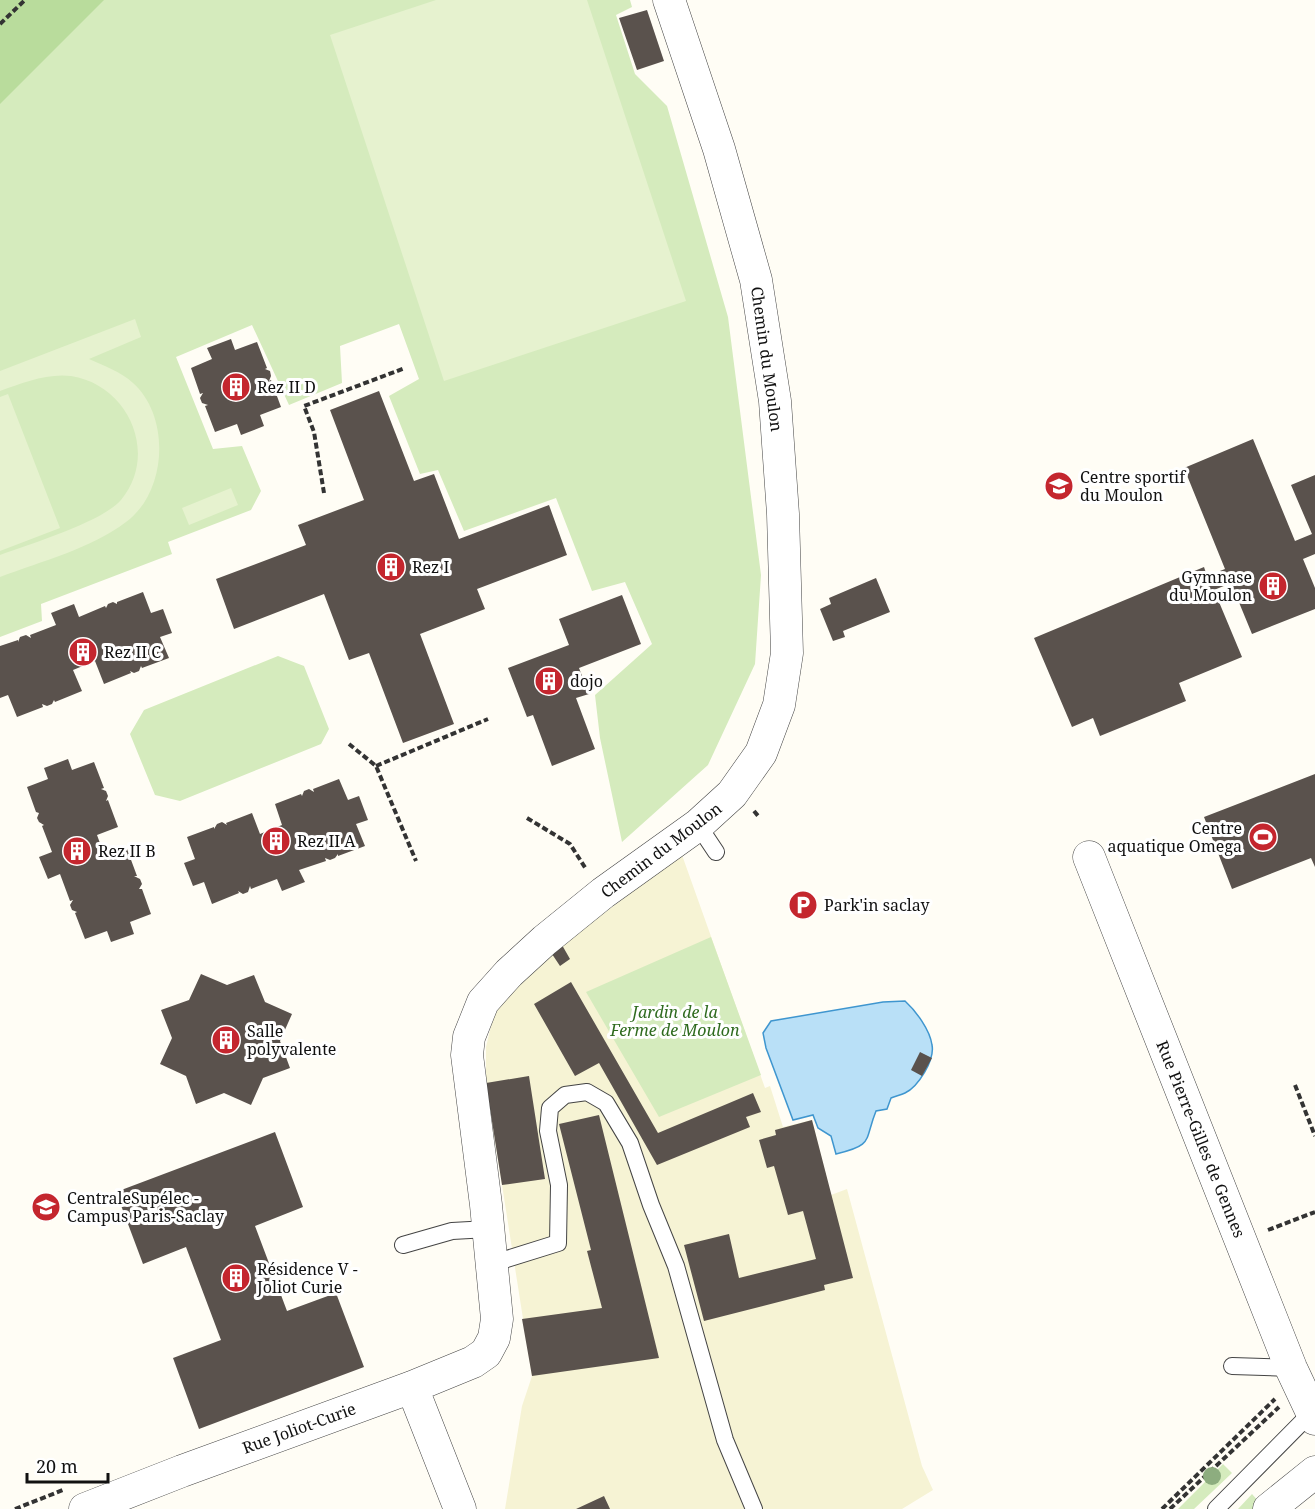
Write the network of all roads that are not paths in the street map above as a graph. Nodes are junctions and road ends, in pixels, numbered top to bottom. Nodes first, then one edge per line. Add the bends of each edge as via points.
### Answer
1 (669, 0) edge
2 (698, 825) junction
3 (716, 852) dead end
4 (1089, 857) dead end
5 (488, 1229) junction
6 (403, 1245) dead end
7 (491, 1264) junction
8 (1232, 1366) dead end
9 (412, 1387) junction
10 (1305, 1396) edge
11 (1315, 1472) edge
12 (85, 1509) edge
13 (460, 1509) edge
14 (754, 1509) edge
15 (1216, 1509) edge
16 (1269, 1509) edge

1 - 2 street, Chemin du Moulon via 719,149 756,279 775,401 783,514 787,653 778,705 761,753 732,794
2 - 3 lane
2 - 5 street, Chemin du Moulon via 545,940 483,1002 469,1037 467,1055
4 - 10 street, Rue Pierre-Gilles de Gennes
5 - 6 lane via 452,1231
5 - 7 street, Chemin du Moulon
7 - 9 street, Chemin du Moulon via 497,1319 486,1353
7 - 14 lane via 558,1243 559,1185 548,1131 550,1108 565,1095 587,1092 606,1103 630,1143 676,1266 725,1440
8 - 10 lane
9 - 12 street, Rue Joliot-Curie
9 - 13 street
10 - 15 lane
11 - 16 street

